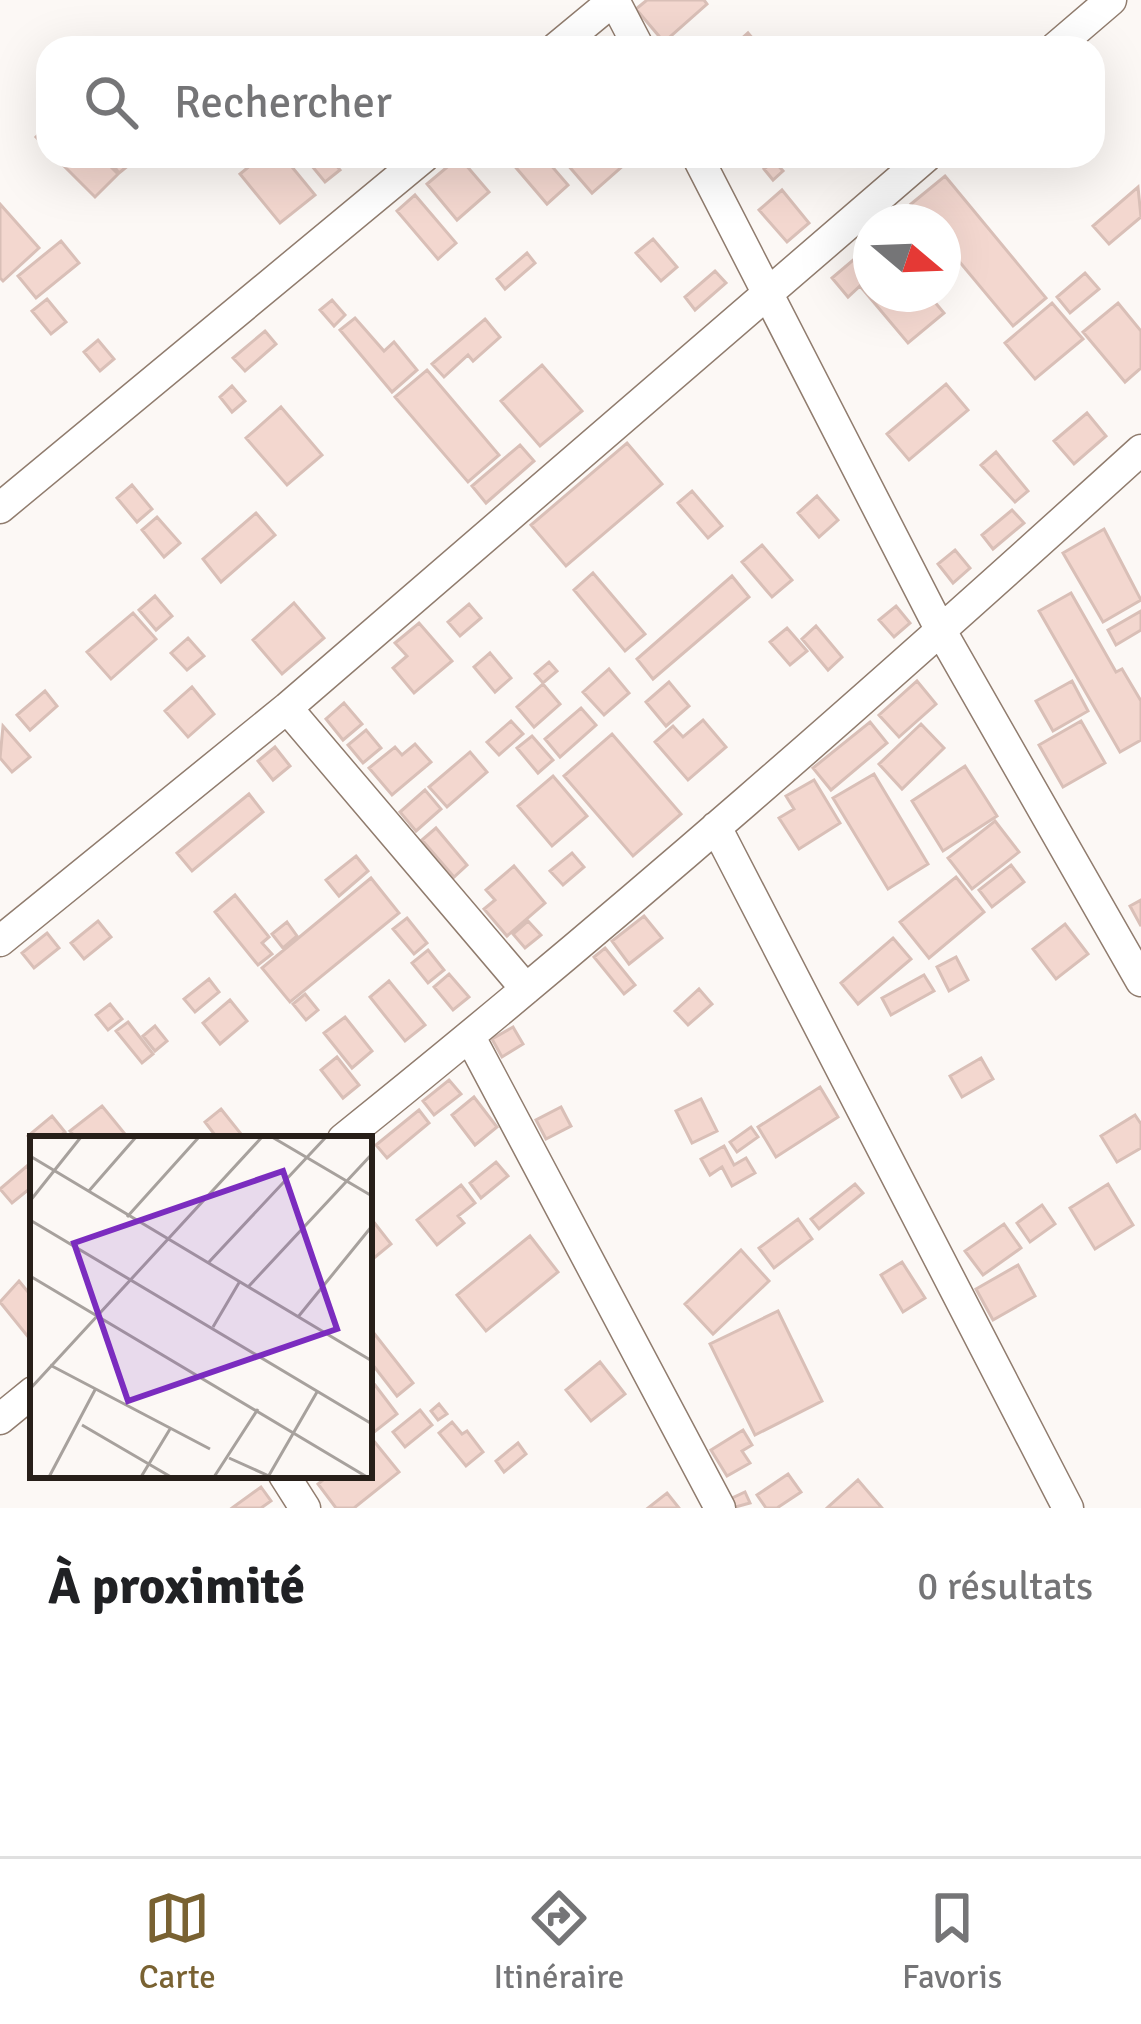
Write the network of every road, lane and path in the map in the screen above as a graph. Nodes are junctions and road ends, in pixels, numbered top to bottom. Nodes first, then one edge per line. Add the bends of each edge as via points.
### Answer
1 (614, 0) edge
2 (1112, 0) edge
3 (570, 36) edge
4 (633, 36) edge
5 (1068, 36) edge
6 (411, 168) edge
7 (703, 168) edge
8 (913, 168) edge
9 (768, 290) junction
10 (1141, 450) edge
11 (0, 508) edge
12 (941, 631) junction
13 (287, 709) junction
14 (716, 827) junction
15 (0, 941) edge
16 (1141, 981) edge
17 (526, 988) junction
18 (470, 1037) junction
19 (347, 1136) edge
20 (30, 1394) edge
21 (0, 1419) edge
22 (286, 1478) edge
23 (305, 1508) edge
24 (720, 1508) edge
25 (1068, 1508) edge

1 - 3 street
1 - 4 street
2 - 5 street
6 - 11 street
7 - 9 street
8 - 9 street
9 - 12 street
9 - 13 street
10 - 12 street
12 - 14 street
12 - 16 street
13 - 15 street
13 - 17 street
14 - 17 street
14 - 25 street
17 - 18 street
18 - 19 street
18 - 24 street
20 - 21 street
22 - 23 street

